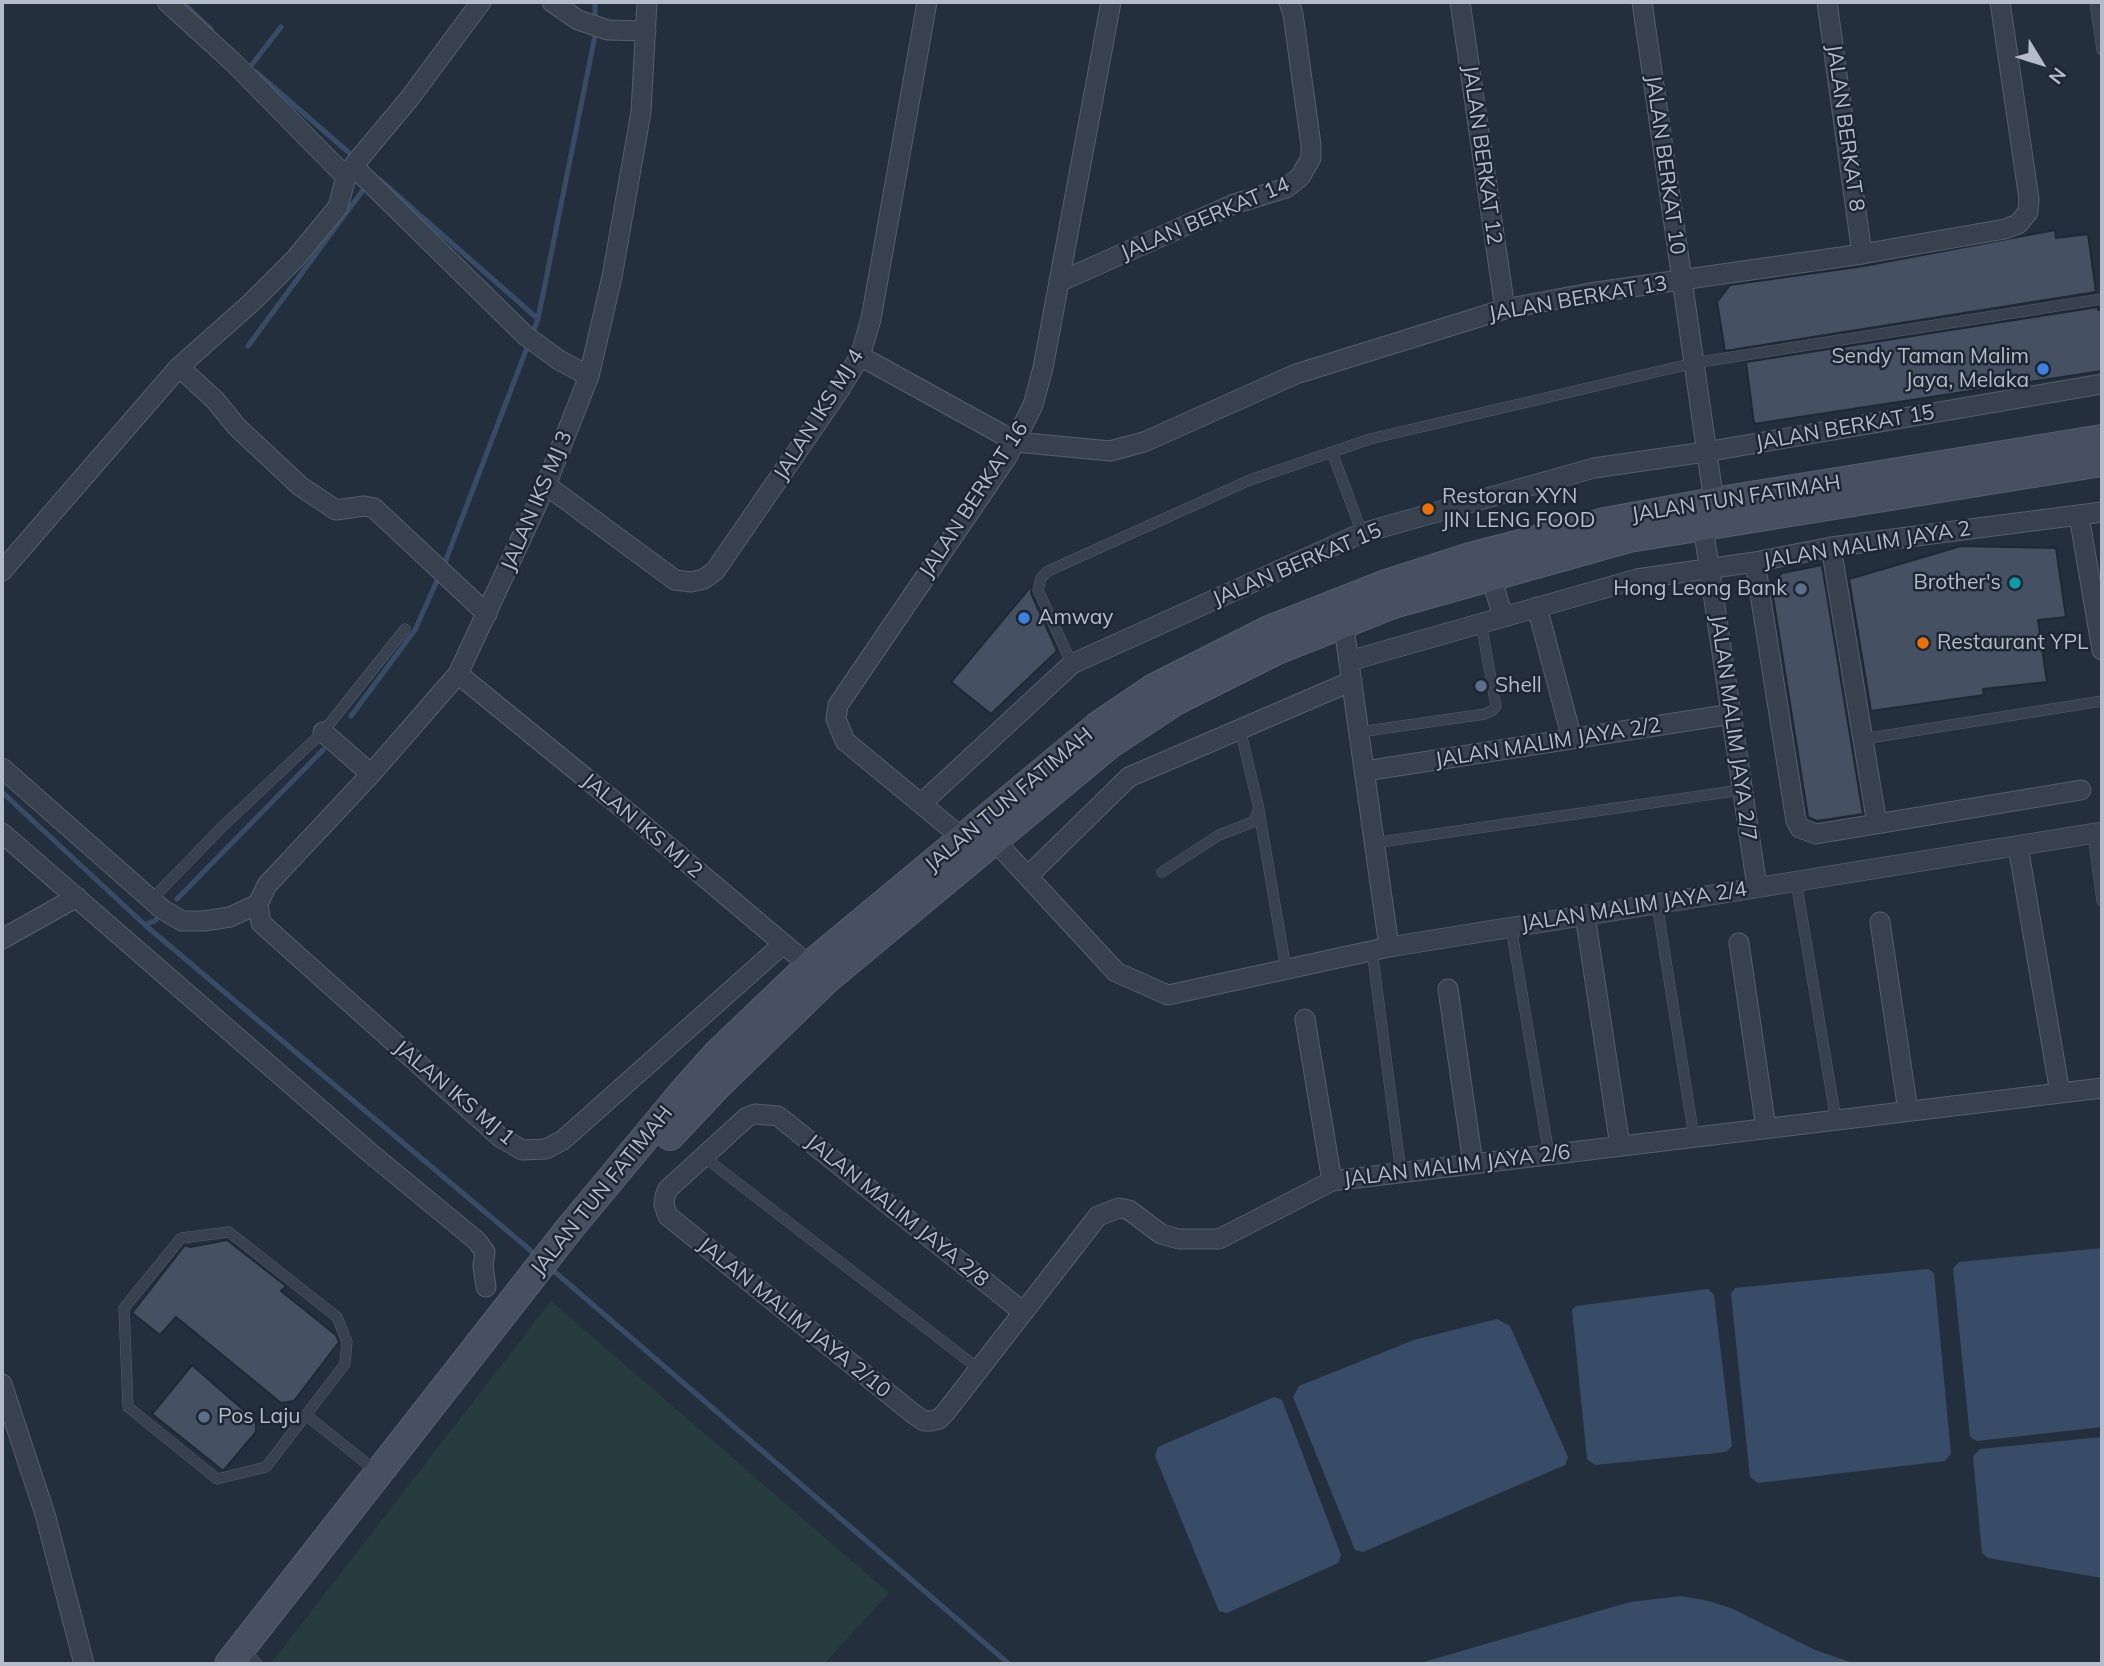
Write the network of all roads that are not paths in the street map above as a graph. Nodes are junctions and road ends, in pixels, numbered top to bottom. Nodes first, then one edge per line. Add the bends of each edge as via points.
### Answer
1 (167, 2) edge
2 (481, 2) edge
3 (552, 2) edge
4 (647, 2) edge
5 (927, 2) edge
6 (1111, 2) edge
7 (1289, 2) edge
8 (1460, 2) edge
9 (1642, 2) edge
10 (1827, 2) edge
11 (2000, 2) edge
12 (2095, 2) edge
13 (646, 31) junction
14 (2102, 50) edge
15 (349, 172) junction
16 (1862, 254) junction
17 (1682, 281) junction
18 (1059, 282) junction
19 (2102, 299) edge
20 (1505, 309) junction
21 (860, 356) junction
22 (1694, 363) junction
23 (179, 367) junction
24 (589, 376) junction
25 (2102, 384) edge
26 (2102, 439) edge
27 (1016, 442) junction
28 (1332, 452) junction
29 (1705, 452) junction
30 (2102, 463) edge
31 (547, 485) junction
32 (2102, 512) edge
33 (1708, 514) junction
34 (2080, 516) junction
35 (1362, 533) junction
36 (1831, 547) junction
37 (1755, 562) junction
38 (1710, 569) junction
39 (2, 571) edge
40 (1491, 576) junction
41 (1537, 607) junction
42 (1342, 613) junction
43 (487, 614) junction
44 (1503, 617) junction
45 (1480, 623) junction
46 (405, 629) dead end
47 (2102, 650) edge
48 (1349, 661) junction
49 (1072, 664) junction
50 (458, 674) junction
51 (1352, 681) junction
52 (2102, 701) edge
53 (1732, 714) junction
54 (1240, 729) junction
55 (323, 732) junction
56 (1359, 732) junction
57 (1572, 739) junction
58 (1863, 739) junction
59 (2, 768) edge
60 (1364, 771) junction
61 (371, 774) junction
62 (2081, 789) dead end
63 (1741, 790) junction
64 (922, 803) junction
65 (1259, 809) junction
66 (1877, 824) junction
67 (2, 833) edge
68 (2098, 833) edge
69 (979, 843) junction
70 (1374, 843) junction
71 (2018, 846) junction
72 (1162, 872) dead end
73 (1028, 876) junction
74 (1796, 881) junction
75 (1757, 887) junction
76 (77, 897) junction
77 (151, 900) junction
78 (2102, 901) edge
79 (1657, 904) junction
80 (260, 913) junction
81 (1585, 915) junction
82 (1880, 922) dead end
83 (1511, 927) junction
84 (2, 939) edge
85 (1739, 943) dead end
86 (782, 945) junction
87 (1380, 948) junction
88 (1286, 969) junction
89 (817, 973) junction
90 (1448, 989) dead end
91 (1168, 995) joint
92 (1305, 1019) dead end
93 (2102, 1088) edge
94 (2060, 1093) junction
95 (1908, 1111) junction
96 (1836, 1120) junction
97 (1766, 1128) junction
98 (1694, 1137) junction
99 (1620, 1146) junction
100 (1549, 1155) junction
101 (704, 1157) junction
102 (1473, 1164) junction
103 (1401, 1173) junction
104 (1332, 1181) junction
105 (486, 1287) dead end
106 (533, 1288) junction
107 (1023, 1312) junction
108 (979, 1369) junction
109 (2, 1384) edge
110 (306, 1415) junction
111 (931, 1421) joint
112 (380, 1474) junction
113 (248, 1663) edge
114 (84, 1664) edge

1 - 15 street
2 - 15 street
3 - 13 street via 578,20 608,30
4 - 13 street, JALAN IKS MJ 3
5 - 21 street, JALAN IKS MJ 4 via 871,319
6 - 18 street, JALAN BERKAT 16
7 - 18 street, JALAN BERKAT 14 via 1311,145 1311,158 1300,177 1286,188 1234,204
8 - 20 street, JALAN BERKAT 12
9 - 17 street, JALAN BERKAT 10
10 - 16 street, JALAN BERKAT 8
11 - 16 street, JALAN BERKAT 13 via 2028,212 2018,224 2005,229
12 - 14 lane
13 - 24 street, JALAN IKS MJ 3 via 641,113
15 - 23 street via 338,207 295,259
15 - 24 street via 526,336
16 - 17 street, JALAN BERKAT 13
17 - 20 street, JALAN BERKAT 13
17 - 22 street, JALAN BERKAT 10
18 - 27 street, JALAN BERKAT 16 via 1038,387
19 - 22 lane
20 - 27 street, JALAN BERKAT 13 via 1296,374 1129,448 1098,451
21 - 27 street
21 - 31 street, JALAN IKS MJ 4 via 738,540 704,579 675,580
22 - 28 lane via 1370,439
22 - 29 street, JALAN BERKAT 10
23 - 39 street
23 - 43 street via 300,486 336,510 374,508
24 - 31 street, JALAN IKS MJ 3
25 - 29 street, JALAN BERKAT 15
26 - 33 main road, JALAN TUN FATIMAH
27 - 64 street, JALAN BERKAT 16 via 838,705 836,719 845,741
28 - 35 lane
28 - 49 lane via 1250,480 1048,571 1038,590
29 - 33 street, JALAN BERKAT 10
29 - 35 street, JALAN BERKAT 15 via 1594,468
30 - 33 main road, JALAN TUN FATIMAH
31 - 43 street, JALAN IKS MJ 3
32 - 34 street, JALAN MALIM JAYA 2
33 - 38 street, JALAN MALIM JAYA 2/7
33 - 40 main road, JALAN TUN FATIMAH
33 - 42 main road, JALAN TUN FATIMAH via 1626,517 1471,557 1386,584
34 - 36 street, JALAN MALIM JAYA 2
34 - 47 street
35 - 49 street, JALAN BERKAT 15
36 - 37 street, JALAN MALIM JAYA 2
36 - 58 street
37 - 38 street, JALAN MALIM JAYA 2
37 - 66 street via 1796,821 1800,828 1816,834
38 - 41 street, JALAN MALIM JAYA 2 via 1637,579
38 - 53 street, JALAN MALIM JAYA 2/7
40 - 42 main road, JALAN TUN FATIMAH via 1393,604
40 - 44 street
41 - 44 street, JALAN MALIM JAYA 2
41 - 57 street
42 - 48 street
42 - 69 main road, JALAN TUN FATIMAH via 1164,708
43 - 50 street, JALAN IKS MJ 3
44 - 45 street, JALAN MALIM JAYA 2
45 - 48 street, JALAN MALIM JAYA 2
45 - 56 lane via 1496,706 1493,710
46 - 55 lane
48 - 51 street
49 - 64 street, JALAN BERKAT 15
50 - 61 street, JALAN IKS MJ 3
50 - 86 street, JALAN IKS MJ 2
51 - 54 street
51 - 56 street
52 - 58 lane
53 - 57 street, JALAN MALIM JAYA 2/2
53 - 63 street, JALAN MALIM JAYA 2/7
54 - 65 lane
54 - 73 street via 1129,777
55 - 61 street
55 - 77 lane
56 - 60 street
57 - 60 street, JALAN MALIM JAYA 2/2
58 - 66 street
59 - 77 street
60 - 70 street
61 - 80 street, JALAN IKS MJ 3 via 267,885
62 - 66 street
63 - 70 lane
63 - 75 street, JALAN MALIM JAYA 2/7
64 - 69 street, JALAN BERKAT 16
65 - 72 lane via 1253,822 1219,835
65 - 88 lane
67 - 76 street
68 - 71 street, JALAN MALIM JAYA 2/4
68 - 78 lane
69 - 73 street, JALAN BERKAT 16
69 - 89 main road, JALAN TUN FATIMAH
70 - 87 street
71 - 74 street, JALAN MALIM JAYA 2/4
71 - 94 street
73 - 91 street, JALAN BERKAT 16 via 1116,972
74 - 75 street, JALAN MALIM JAYA 2/4
74 - 96 lane
75 - 79 street, JALAN MALIM JAYA 2/4
76 - 84 street
76 - 105 street via 477,1241 485,1251
77 - 80 street via 182,920
79 - 81 street, JALAN MALIM JAYA 2/4
79 - 98 lane
80 - 86 street, JALAN IKS MJ 1 via 500,1137 522,1150 546,1149 564,1140
81 - 83 street, JALAN MALIM JAYA 2/4
81 - 99 street
82 - 95 street
83 - 87 street, JALAN MALIM JAYA 2/4
83 - 100 lane
85 - 97 street
86 - 89 street, JALAN IKS MJ 2
87 - 88 street, JALAN MALIM JAYA 2/4
87 - 103 lane
88 - 91 street, JALAN MALIM JAYA 2/4
89 - 106 main road, JALAN TUN FATIMAH via 718,1053
90 - 102 street
92 - 104 street
93 - 94 street, JALAN MALIM JAYA 2/6
94 - 95 street, JALAN MALIM JAYA 2/6
95 - 96 street, JALAN MALIM JAYA 2/6
96 - 97 street, JALAN MALIM JAYA 2/6
97 - 98 street, JALAN MALIM JAYA 2/6
98 - 99 street, JALAN MALIM JAYA 2/6
99 - 100 street, JALAN MALIM JAYA 2/6
100 - 102 street, JALAN MALIM JAYA 2/6
101 - 107 street, JALAN MALIM JAYA 2/8 via 747,1117 778,1116
101 - 108 lane
101 - 111 street, JALAN MALIM JAYA 2/10 via 668,1189 667,1216 915,1415
102 - 103 street, JALAN MALIM JAYA 2/6
103 - 104 street, JALAN MALIM JAYA 2/6
104 - 107 street, JALAN MALIM JAYA 2/6 via 1219,1239 1179,1240 1119,1208 1098,1216
106 - 112 main road, JALAN TUN FATIMAH
106 - 113 main road, JALAN TUN FATIMAH
107 - 108 street, JALAN MALIM JAYA 2/6
108 - 111 street, JALAN MALIM JAYA 2/6 via 945,1413
109 - 114 street via 45,1514
110 - 110 lane via 266,1467 217,1479 128,1407 124,1308 181,1238 229,1232 337,1317 347,1342 345,1364
110 - 112 lane
112 - 113 main road, JALAN TUN FATIMAH

